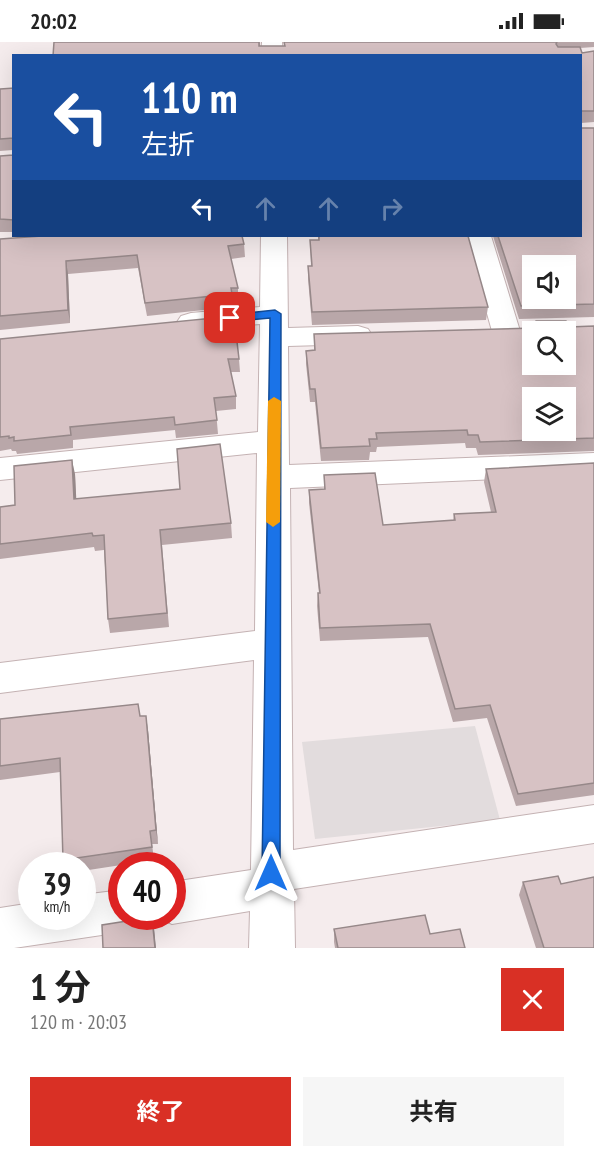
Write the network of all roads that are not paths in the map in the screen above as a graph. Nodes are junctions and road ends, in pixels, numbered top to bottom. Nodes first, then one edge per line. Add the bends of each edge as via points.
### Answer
1 (274, 237) edge
2 (478, 237) edge
3 (161, 325) edge
4 (275, 326) junction
5 (506, 331) edge
6 (379, 334) edge
7 (274, 441) junction
8 (594, 464) edge
9 (0, 470) edge
10 (273, 477) junction
11 (274, 643) junction
12 (0, 678) edge
13 (594, 824) edge
14 (271, 880) junction
15 (186, 900) edge
16 (18, 926) edge
17 (0, 929) edge
18 (272, 948) edge

1 - 4 street
2 - 5 street
3 - 4 street
4 - 6 street
4 - 7 street
7 - 9 street
7 - 10 street
8 - 10 street
10 - 11 street
11 - 12 street
11 - 14 street
13 - 14 street
14 - 15 street
14 - 18 street
16 - 17 street

